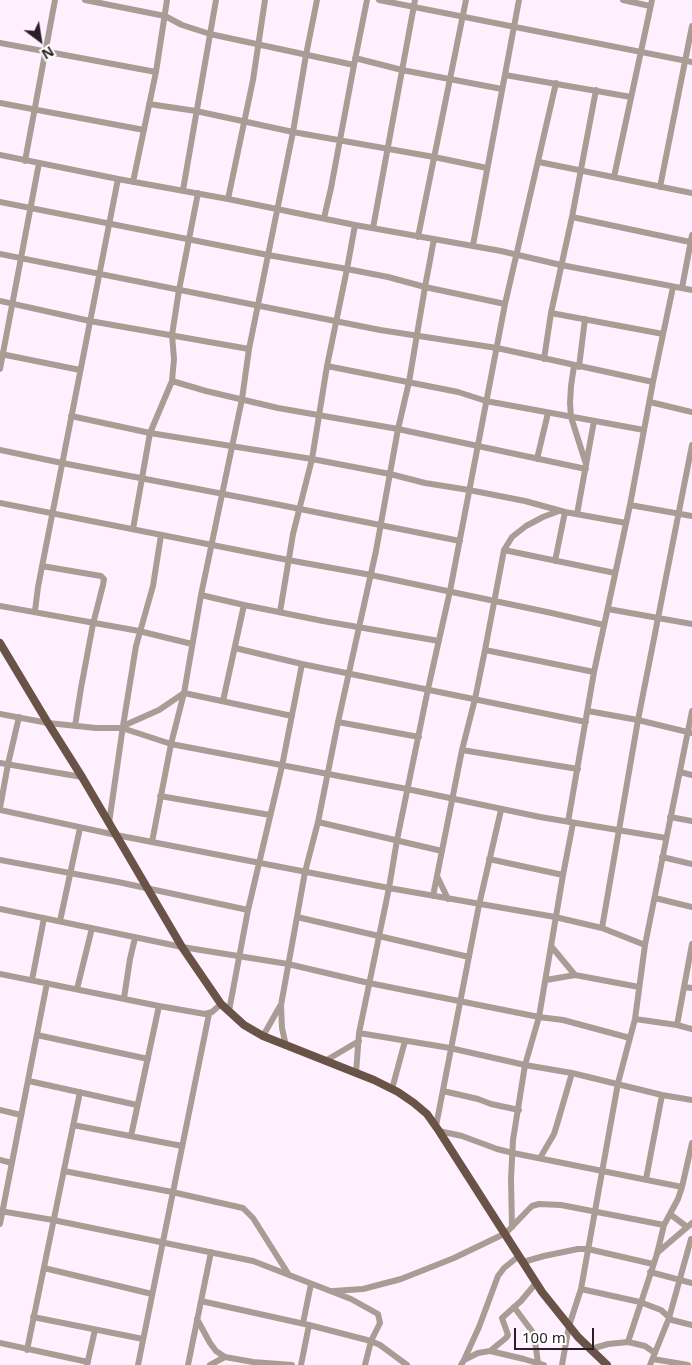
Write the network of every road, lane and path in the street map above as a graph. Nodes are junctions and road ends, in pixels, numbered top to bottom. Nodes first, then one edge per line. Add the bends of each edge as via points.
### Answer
1 (55, 0) edge
2 (85, 0) edge
3 (167, 0) edge
4 (216, 0) edge
5 (265, 0) edge
6 (317, 0) edge
7 (367, 0) edge
8 (379, 0) edge
9 (466, 0) edge
10 (519, 0) edge
11 (622, 0) edge
12 (414, 3) edge
13 (651, 3) edge
14 (165, 16) junction
15 (463, 16) junction
16 (514, 26) junction
17 (692, 26) edge
18 (210, 34) junction
19 (0, 43) edge
20 (258, 44) junction
21 (46, 52) junction
22 (641, 52) junction
23 (306, 55) junction
24 (354, 62) junction
25 (689, 62) edge
26 (402, 70) junction
27 (156, 72) junction
28 (505, 74) junction
29 (450, 79) junction
30 (556, 83) junction
31 (502, 89) junction
32 (596, 90) junction
33 (631, 97) junction
34 (0, 103) edge
35 (149, 104) junction
36 (35, 110) junction
37 (196, 111) junction
38 (244, 121) junction
39 (144, 130) junction
40 (293, 132) junction
41 (340, 140) junction
42 (387, 149) junction
43 (0, 155) edge
44 (434, 157) junction
45 (25, 161) junction
46 (539, 162) junction
47 (39, 163) junction
48 (487, 168) junction
49 (581, 170) junction
50 (614, 177) junction
51 (118, 179) junction
52 (133, 182) junction
53 (660, 187) junction
54 (182, 190) junction
55 (198, 193) junction
56 (692, 193) edge
57 (228, 199) junction
58 (0, 202) edge
59 (30, 208) junction
60 (277, 210) junction
61 (572, 217) junction
62 (324, 218) junction
63 (109, 224) junction
64 (355, 225) junction
65 (373, 228) junction
66 (418, 236) junction
67 (189, 239) junction
68 (434, 239) junction
69 (691, 243) edge
70 (473, 245) junction
71 (0, 254) edge
72 (517, 254) junction
73 (268, 255) junction
74 (21, 258) junction
75 (561, 265) junction
76 (347, 269) junction
77 (99, 274) junction
78 (425, 287) junction
79 (673, 287) junction
80 (682, 288) junction
81 (179, 290) junction
82 (692, 290) edge
83 (0, 301) edge
84 (12, 303) junction
85 (505, 304) junction
86 (257, 306) junction
87 (551, 313) junction
88 (585, 319) junction
89 (90, 321) junction
90 (336, 321) junction
91 (172, 334) junction
92 (663, 334) junction
93 (417, 336) junction
94 (496, 348) junction
95 (249, 349) junction
96 (1, 354) edge
97 (544, 360) junction
98 (327, 366) junction
99 (576, 366) junction
100 (0, 369) edge
101 (80, 370) junction
102 (172, 381) junction
103 (409, 382) junction
104 (653, 382) junction
105 (242, 399) junction
106 (486, 401) junction
107 (650, 402) junction
108 (692, 412) edge
109 (548, 413) junction
110 (71, 416) junction
111 (320, 416) junction
112 (571, 417) junction
113 (594, 421) junction
114 (398, 429) junction
115 (644, 430) junction
116 (150, 433) junction
117 (478, 445) junction
118 (692, 445) edge
119 (231, 446) junction
120 (0, 450) edge
121 (312, 459) junction
122 (537, 459) junction
123 (62, 463) junction
124 (586, 467) junction
125 (390, 474) junction
126 (142, 478) junction
127 (469, 490) junction
128 (223, 494) junction
129 (0, 503) edge
130 (630, 505) junction
131 (299, 509) junction
132 (562, 512) junction
133 (53, 513) junction
134 (678, 513) junction
135 (577, 514) junction
136 (692, 516) edge
137 (626, 523) junction
138 (381, 526) junction
139 (133, 529) junction
140 (162, 535) junction
141 (460, 541) junction
142 (211, 545) junction
143 (504, 550) junction
144 (288, 560) junction
145 (555, 561) junction
146 (42, 566) junction
147 (616, 573) junction
148 (371, 575) junction
149 (450, 591) junction
150 (201, 595) junction
151 (495, 601) junction
152 (244, 605) junction
153 (0, 606) edge
154 (608, 609) junction
155 (35, 611) junction
156 (280, 612) junction
157 (659, 618) junction
158 (93, 624) junction
159 (692, 624) edge
160 (604, 625) junction
161 (359, 627) junction
162 (140, 631) junction
163 (439, 641) junction
164 (0, 643) edge
165 (192, 644) junction
166 (235, 648) junction
167 (485, 650) junction
168 (302, 664) junction
169 (594, 672) junction
170 (349, 674) junction
171 (428, 690) junction
172 (184, 693) junction
173 (475, 699) junction
174 (223, 701) junction
175 (588, 711) junction
176 (692, 711) edge
177 (0, 714) edge
178 (292, 716) junction
179 (20, 718) junction
180 (638, 720) junction
181 (338, 722) junction
182 (586, 722) junction
183 (48, 723) junction
184 (75, 726) junction
185 (122, 727) junction
186 (690, 733) edge
187 (418, 737) junction
188 (170, 744) junction
189 (462, 750) junction
190 (0, 763) edge
191 (8, 764) junction
192 (282, 766) junction
193 (578, 769) junction
194 (680, 772) junction
195 (328, 774) junction
196 (692, 775) edge
197 (82, 777) junction
198 (407, 789) junction
199 (160, 796) junction
200 (452, 799) junction
201 (0, 809) edge
202 (501, 810) junction
203 (270, 815) junction
204 (670, 816) junction
205 (692, 821) edge
206 (318, 822) junction
207 (571, 822) junction
208 (109, 823) junction
209 (80, 828) junction
210 (619, 830) junction
211 (116, 835) junction
212 (666, 838) junction
213 (397, 840) junction
214 (152, 842) junction
215 (442, 851) junction
216 (662, 857) junction
217 (489, 859) junction
218 (0, 860) edge
219 (260, 863) junction
220 (692, 864) edge
221 (305, 872) junction
222 (71, 874) junction
223 (437, 875) junction
224 (562, 876) junction
225 (389, 888) junction
226 (148, 889) junction
227 (432, 896) junction
228 (655, 898) junction
229 (448, 899) junction
230 (479, 905) junction
231 (692, 906) edge
232 (0, 909) edge
233 (248, 910) junction
234 (555, 917) junction
235 (44, 918) junction
236 (296, 918) junction
237 (60, 922) junction
238 (92, 928) junction
239 (602, 928) junction
240 (379, 936) junction
241 (135, 938) junction
242 (645, 945) junction
243 (551, 946) junction
244 (182, 947) junction
245 (692, 947) edge
246 (239, 956) junction
247 (469, 957) junction
248 (288, 964) junction
249 (1, 974) edge
250 (575, 975) junction
251 (32, 980) junction
252 (546, 980) junction
253 (0, 982) edge
254 (47, 983) junction
255 (369, 983) junction
256 (639, 987) junction
257 (684, 987) junction
258 (692, 988) edge
259 (77, 989) junction
260 (124, 998) junction
261 (459, 1001) junction
262 (222, 1004) junction
263 (281, 1005) junction
264 (160, 1006) junction
265 (229, 1011) junction
266 (209, 1014) junction
267 (539, 1017) junction
268 (635, 1019) junction
269 (677, 1025) junction
270 (692, 1029) edge
271 (37, 1036) junction
272 (262, 1036) junction
273 (359, 1037) junction
274 (630, 1038) junction
275 (405, 1041) junction
276 (286, 1046) junction
277 (450, 1048) junction
278 (148, 1059) junction
279 (325, 1061) junction
280 (525, 1066) junction
281 (356, 1073) junction
282 (572, 1073) junction
283 (29, 1081) junction
284 (618, 1083) junction
285 (392, 1089) junction
286 (443, 1091) junction
287 (80, 1092) junction
288 (662, 1095) junction
289 (692, 1100) edge
290 (137, 1105) junction
291 (0, 1110) edge
292 (519, 1110) junction
293 (21, 1115) junction
294 (72, 1125) junction
295 (438, 1128) junction
296 (131, 1136) junction
297 (692, 1144) edge
298 (182, 1146) junction
299 (513, 1153) junction
300 (540, 1158) junction
301 (0, 1160) edge
302 (12, 1163) junction
303 (64, 1171) junction
304 (601, 1171) junction
305 (646, 1179) junction
306 (682, 1187) junction
307 (172, 1192) junction
308 (594, 1210) junction
309 (1, 1212) edge
310 (670, 1214) junction
311 (53, 1220) junction
312 (0, 1224) edge
313 (664, 1225) junction
314 (690, 1225) edge
315 (512, 1227) junction
316 (506, 1233) junction
317 (675, 1237) junction
318 (692, 1239) edge
319 (162, 1243) junction
320 (588, 1249) junction
321 (211, 1252) junction
322 (656, 1254) junction
323 (521, 1259) junction
324 (653, 1264) junction
325 (44, 1268) junction
326 (650, 1272) junction
327 (289, 1275) junction
328 (680, 1281) junction
329 (536, 1283) junction
330 (692, 1283) edge
331 (311, 1284) junction
332 (581, 1289) junction
333 (329, 1291) junction
334 (152, 1294) junction
335 (201, 1301) junction
336 (640, 1302) junction
337 (514, 1307) junction
338 (33, 1317) junction
339 (670, 1318) junction
340 (197, 1319) junction
341 (306, 1324) junction
342 (692, 1325) edge
343 (569, 1326) junction
344 (95, 1330) junction
345 (143, 1339) junction
346 (371, 1341) junction
347 (628, 1342) junction
348 (0, 1343) edge
349 (591, 1349) junction
350 (27, 1350) junction
351 (490, 1351) junction
352 (225, 1357) junction
353 (653, 1359) edge
354 (463, 1362) edge
355 (523, 1362) edge
356 (88, 1364) edge
357 (252, 1364) edge
358 (541, 1364) edge
359 (138, 1365) edge
360 (188, 1365) edge
361 (210, 1365) edge
362 (292, 1365) edge
363 (301, 1365) edge
364 (365, 1365) edge
365 (407, 1365) edge
366 (562, 1365) edge
367 (607, 1365) edge
368 (688, 1365) edge

1 - 21 street
2 - 14 street
3 - 14 street
4 - 18 street
5 - 20 street
6 - 23 street
7 - 24 street
8 - 12 street
9 - 15 street
10 - 16 street
11 - 13 street
12 - 15 street
12 - 26 street
13 - 22 street
14 - 18 street
14 - 27 street
15 - 16 street
15 - 29 street
16 - 22 street
16 - 28 street
17 - 25 street
18 - 20 street
18 - 37 street
19 - 21 street
20 - 23 street
20 - 38 street
21 - 27 street
21 - 36 street
22 - 25 street
22 - 33 street
23 - 24 street
23 - 40 street
24 - 26 street
24 - 41 street
25 - 53 street
26 - 29 street
26 - 42 street
27 - 35 street
28 - 30 street
28 - 31 street
29 - 31 street
29 - 44 street
30 - 32 street
30 - 46 street
31 - 48 street
32 - 33 street
32 - 49 street
33 - 50 street
34 - 36 street
35 - 37 street
35 - 39 street
36 - 39 street
36 - 45 street
37 - 38 street
37 - 54 street
38 - 40 street
38 - 57 street
39 - 52 street
40 - 41 street
40 - 60 street
41 - 42 street
41 - 62 street
42 - 44 street
42 - 65 street
43 - 45 street
44 - 48 street
44 - 66 street
45 - 47 street
46 - 49 street
46 - 72 street
47 - 51 street
47 - 59 street
48 - 70 street
49 - 50 street
49 - 61 street
50 - 53 street
51 - 52 street
51 - 63 street
52 - 54 street
53 - 56 street
54 - 55 street
55 - 57 street
55 - 67 street
57 - 60 street
58 - 59 street
59 - 63 street
59 - 74 street
60 - 62 street
60 - 73 street
61 - 69 street
61 - 75 street
62 - 64 street
63 - 67 street
63 - 77 street
64 - 65 street
64 - 76 street
65 - 66 street
66 - 68 street
67 - 73 street
67 - 81 street
68 - 70 street
68 - 78 street
69 - 80 street
70 - 72 street
71 - 74 street
72 - 75 street
72 - 85 street
73 - 76 street
73 - 86 street
74 - 77 street
74 - 84 street
75 - 79 street
75 - 87 street
76 - 78 street
76 - 90 street
77 - 81 street
77 - 89 street
78 - 85 street
78 - 93 street
79 - 80 street
79 - 92 street
80 - 82 street
81 - 86 street
81 - 91 street
83 - 84 street
84 - 89 street
84 - 96 street
85 - 94 street
86 - 90 street
86 - 95 street
87 - 88 street
87 - 97 street
88 - 92 street
88 - 99 street
89 - 91 street
89 - 101 street
90 - 93 street
90 - 98 street
91 - 95 street
91 - 102 street
92 - 104 street
93 - 94 street
93 - 103 street
94 - 97 street
94 - 106 street
95 - 105 street
96 - 100 street
96 - 101 street
97 - 99 street
98 - 103 street
98 - 111 street
99 - 104 street
99 - 112 street via 570,394
101 - 110 street
102 - 105 street
102 - 116 street
103 - 106 street
103 - 114 street
104 - 107 street
105 - 111 street
105 - 119 street
106 - 109 street
106 - 117 street
107 - 108 street
107 - 115 street
109 - 112 street
109 - 122 street
110 - 116 street
110 - 123 street
111 - 114 street
111 - 121 street
112 - 113 street
112 - 124 street
113 - 115 street
113 - 124 street
114 - 117 street
114 - 125 street
115 - 130 street
116 - 119 street
116 - 126 street
117 - 122 street
117 - 127 street
118 - 134 street
119 - 121 street
119 - 128 street
120 - 123 street
121 - 125 street
121 - 131 street
122 - 124 street
123 - 126 street
123 - 133 street
124 - 135 street
125 - 127 street
125 - 138 street
126 - 128 street
126 - 139 street
127 - 132 street
127 - 141 street
128 - 131 street
128 - 142 street
129 - 133 street
130 - 134 street
130 - 137 street
131 - 138 street
131 - 144 street
132 - 135 street
132 - 143 street via 526,526 512,537
132 - 145 street
133 - 139 street
133 - 146 street
134 - 136 street
134 - 157 street
135 - 137 street
137 - 147 street
138 - 141 street
138 - 148 street
139 - 140 street
140 - 142 street
140 - 162 street via 153,586
141 - 149 street
142 - 144 street
142 - 150 street
143 - 145 street
143 - 151 street
144 - 148 street
144 - 156 street
145 - 147 street
146 - 155 street
146 - 158 street via 101,576 104,580
147 - 154 street
148 - 149 street
148 - 161 street
149 - 151 street
149 - 163 street
150 - 152 street
150 - 165 street
151 - 160 street
151 - 167 street
152 - 156 street
152 - 166 street
153 - 155 street
154 - 157 street
154 - 160 street
155 - 158 street
156 - 161 street
157 - 159 street
157 - 180 street
158 - 162 street
158 - 184 street
160 - 169 street
161 - 163 street
161 - 170 street
162 - 165 street
162 - 185 street
163 - 171 street
164 - 183 main road
165 - 172 street
166 - 168 street
166 - 174 street
167 - 169 street
167 - 173 street
168 - 170 street
168 - 178 street
169 - 175 street
170 - 171 street
170 - 181 street
171 - 173 street
171 - 187 street
172 - 174 street
172 - 185 street via 159,710
172 - 188 street
173 - 182 street
173 - 189 street
174 - 178 street
175 - 180 street
175 - 182 street
176 - 186 street
177 - 179 street
178 - 192 street
179 - 183 street
179 - 191 street
180 - 186 street
180 - 210 street
181 - 187 street
181 - 195 street
182 - 193 street
183 - 184 street
183 - 197 main road
184 - 185 street
185 - 188 street
185 - 208 street
186 - 194 street
187 - 198 street
188 - 192 street
188 - 199 street
189 - 193 street
189 - 200 street
190 - 191 street
191 - 197 street
191 - 201 street
192 - 195 street
192 - 203 street
193 - 207 street
194 - 196 street
194 - 204 street
195 - 198 street
195 - 206 street
197 - 208 main road
198 - 200 street
198 - 213 street
199 - 203 street
199 - 214 street
200 - 202 street
200 - 215 street
201 - 209 street
202 - 207 street
202 - 217 street
203 - 219 street
204 - 205 street
204 - 212 street
206 - 213 street
206 - 221 street
207 - 210 street
207 - 224 street
208 - 211 main road
209 - 211 street
209 - 222 street
210 - 212 street
210 - 239 street
211 - 214 street
211 - 226 main road
212 - 216 street
213 - 215 street
213 - 225 street
214 - 219 street
215 - 223 street
216 - 220 street
216 - 228 street
217 - 224 street
217 - 230 street
218 - 222 street
219 - 221 street
219 - 233 street
221 - 225 street
221 - 236 street
222 - 226 street
222 - 237 street
223 - 227 street
223 - 229 street
224 - 234 street
225 - 227 street
225 - 240 street
226 - 233 street
226 - 244 main road
227 - 229 street
228 - 231 street
228 - 242 street
229 - 230 street
230 - 234 street
230 - 247 street
232 - 235 street
233 - 246 street
234 - 239 street
234 - 243 street
235 - 237 street
235 - 251 street
236 - 240 street
236 - 248 street
237 - 238 street
238 - 241 street
238 - 259 street
239 - 242 street
240 - 247 street
240 - 255 street
241 - 244 street
241 - 260 street
242 - 256 street
243 - 250 street
243 - 252 street
244 - 246 street
244 - 262 main road
245 - 257 street
246 - 248 street
246 - 265 street
247 - 261 street
248 - 255 street
248 - 263 street
249 - 251 street
249 - 253 street
250 - 252 street
250 - 256 street
251 - 254 street
252 - 267 street
254 - 259 street
254 - 271 street
255 - 261 street
255 - 273 street
256 - 268 street
257 - 258 street
257 - 269 street
259 - 260 street
260 - 264 street
261 - 267 street
261 - 277 street
262 - 265 main road
262 - 266 street
263 - 272 street
263 - 276 street
264 - 266 street
264 - 278 street
265 - 272 main road
266 - 298 street
267 - 274 street
267 - 280 street
268 - 269 street
268 - 274 street
269 - 270 street
271 - 278 street
271 - 283 street
272 - 276 main road
273 - 275 street
273 - 279 street
273 - 281 street
274 - 284 street
275 - 277 street
275 - 285 street
276 - 279 main road
277 - 280 street
277 - 286 street
278 - 290 street
279 - 281 main road
280 - 282 street
280 - 292 street
281 - 285 main road
282 - 284 street
282 - 300 street via 556,1128
283 - 287 street
283 - 293 street
284 - 288 street
284 - 304 street
285 - 295 main road via 427,1114
286 - 292 street
286 - 295 street
287 - 290 street
287 - 294 street
288 - 289 street
288 - 305 street
290 - 296 street
291 - 293 street
292 - 299 street
293 - 302 street
294 - 296 street
294 - 303 street
295 - 299 street
295 - 316 main road
296 - 298 street
297 - 306 street
298 - 307 street
299 - 300 street
299 - 315 street
300 - 304 street
301 - 302 street
302 - 309 street
303 - 307 street
303 - 311 street
304 - 305 street
304 - 308 street
305 - 306 street
306 - 310 street
307 - 319 street
307 - 327 street via 243,1208 253,1218
308 - 313 street
308 - 315 street via 539,1204 532,1206
308 - 320 street
309 - 311 street
309 - 312 street
310 - 313 street
310 - 314 street
311 - 319 street
311 - 325 street
313 - 322 street
314 - 317 street
315 - 316 street
316 - 323 main road
316 - 333 street via 401,1278 362,1289
317 - 318 street
317 - 322 street
318 - 328 street
319 - 321 street
319 - 334 street
320 - 323 street
320 - 324 street
320 - 332 street
321 - 327 street via 253,1261
321 - 335 street
322 - 324 street
323 - 329 main road
323 - 354 street via 504,1268 498,1276
324 - 326 street
325 - 334 street
325 - 338 street
326 - 328 street
326 - 336 street
327 - 331 street
328 - 330 street
328 - 339 street
329 - 337 street
329 - 343 main road
331 - 333 street
331 - 341 street
332 - 336 street
332 - 343 street
333 - 346 street via 378,1314 380,1323
334 - 345 street
335 - 340 street
335 - 341 street
336 - 339 street via 661,1310
336 - 347 street
337 - 351 street via 502,1318 508,1335
337 - 358 street via 534,1334
338 - 344 street
338 - 350 street
339 - 342 street
339 - 353 street
340 - 352 street via 210,1344
340 - 360 street
341 - 346 street
341 - 363 street
343 - 349 main road
343 - 366 street
344 - 345 street
344 - 356 street
345 - 359 street
346 - 364 street
346 - 365 street
347 - 349 street
347 - 353 street via 645,1346
348 - 350 street
349 - 367 main road
350 - 356 street
351 - 354 street via 478,1353
351 - 355 street
352 - 357 street
352 - 361 street
353 - 368 street
355 - 358 street
357 - 362 street

